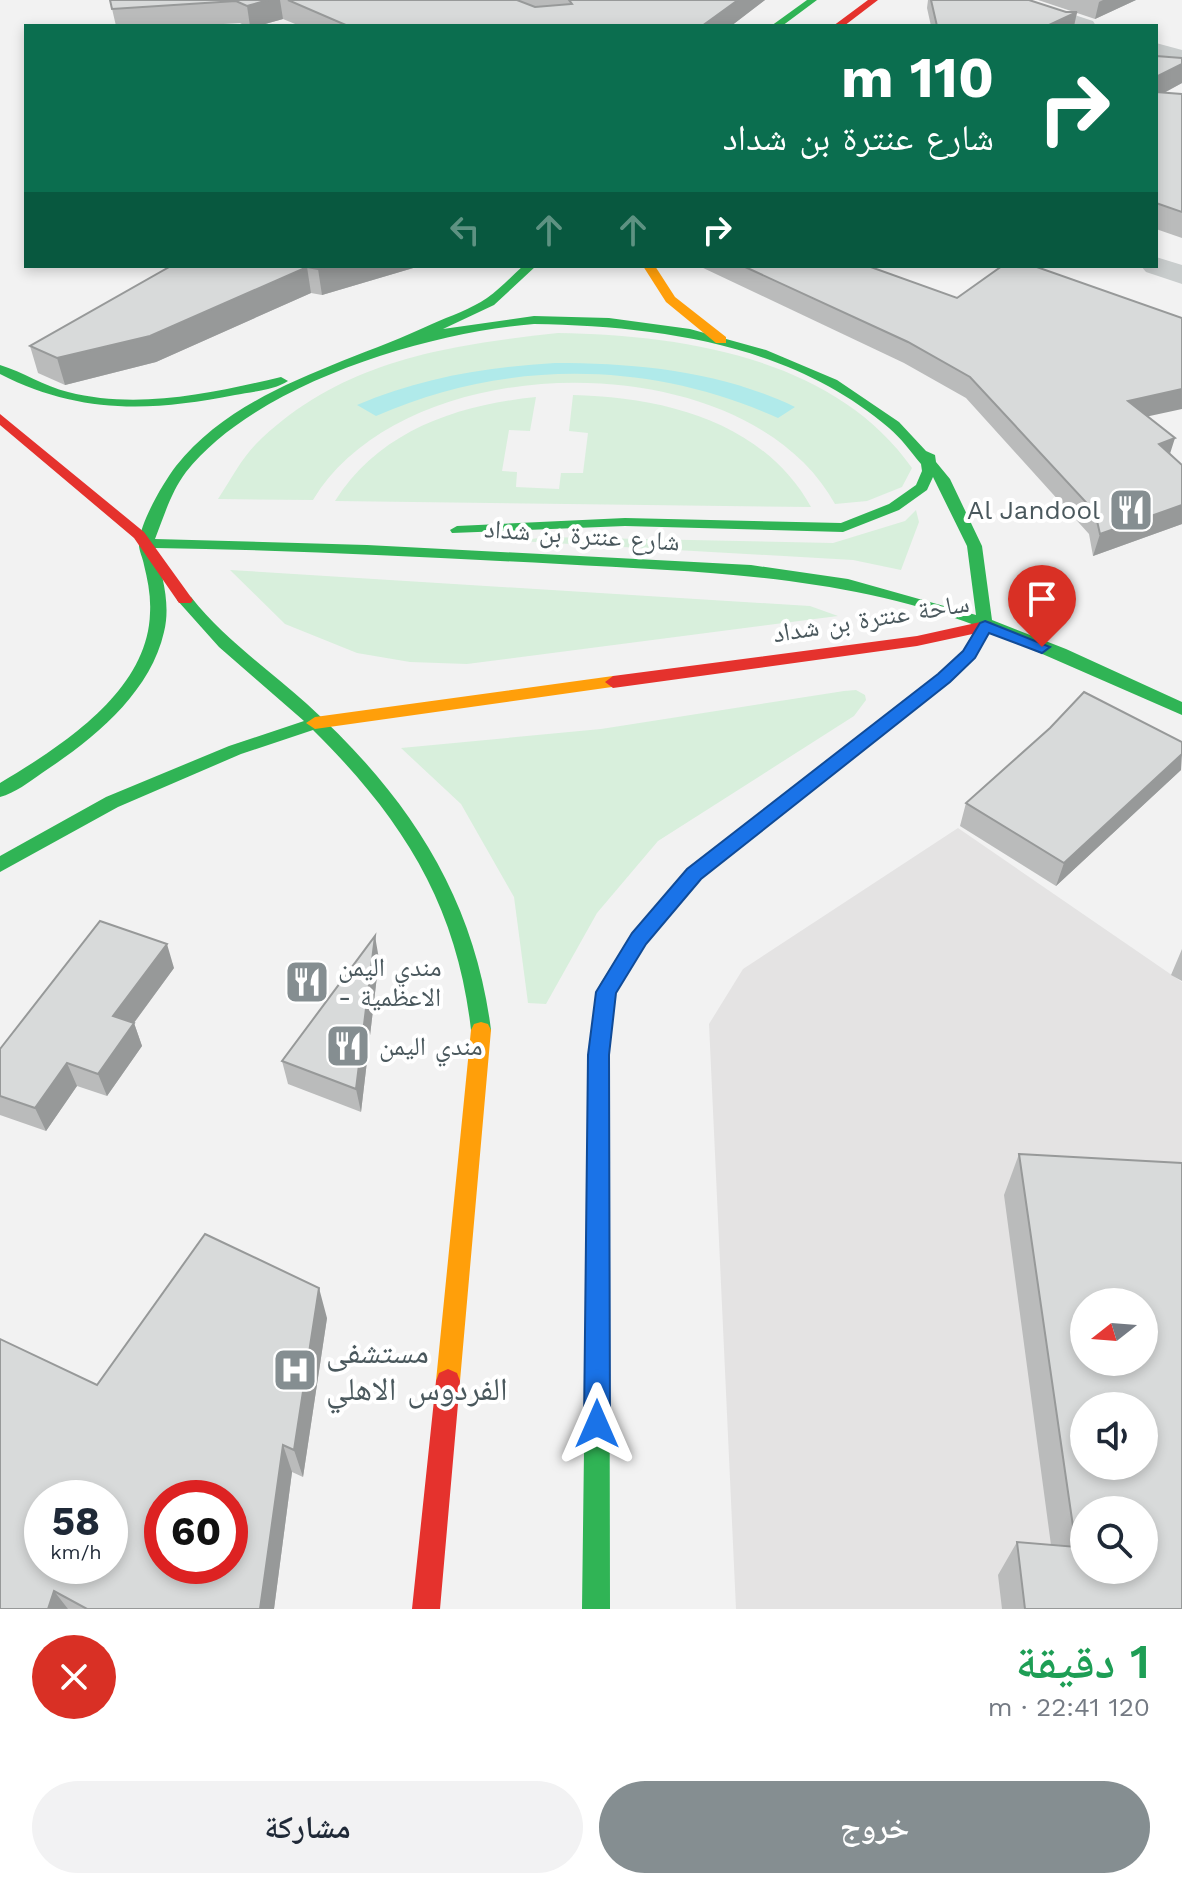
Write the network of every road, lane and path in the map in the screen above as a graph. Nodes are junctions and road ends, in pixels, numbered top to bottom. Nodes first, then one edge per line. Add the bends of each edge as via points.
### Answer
1 (813, 0) edge
2 (874, 0) edge
3 (1007, 0) edge
4 (779, 24) edge
5 (841, 24) edge
6 (1079, 24) edge
7 (1158, 51) edge
8 (1182, 58) edge
9 (1158, 267) edge
10 (528, 268) edge
11 (650, 268) edge
12 (1182, 275) edge
13 (409, 340) junction
14 (721, 340) junction
15 (345, 361) junction
16 (0, 369) edge
17 (0, 418) edge
18 (928, 455) junction
19 (146, 543) junction
20 (325, 545) junction
21 (985, 626) junction
22 (1182, 709) edge
23 (315, 723) junction
24 (0, 791) edge
25 (0, 865) edge
26 (426, 1609) edge
27 (596, 1609) edge

1 - 4 main road
2 - 5 main road
3 - 6 street
7 - 8 street
9 - 12 street
10 - 13 main road via 492,302
11 - 14 main road via 655,284
13 - 14 main road, ساحة عنترة بن شداد via 479,326 551,320 623,322
13 - 15 main road, ساحة عنترة بن شداد
14 - 18 main road, ساحة عنترة بن شداد via 761,350 839,386 898,425
15 - 16 main road via 234,392 92,404 55,398 16,382
15 - 19 main road, ساحة عنترة بن شداد via 223,429 183,468 161,502
17 - 19 main road
18 - 20 main road via 922,487 894,507 843,528 625,522
18 - 21 main road, ساحة عنترة بن شداد via 966,524 984,573
19 - 20 main road, شارع عنترة بن شداد
19 - 23 main road via 205,625
19 - 24 main road via 157,588 154,643 132,684 91,727
20 - 21 main road, شارع عنترة بن شداد via 800,575 897,596
21 - 22 main road, شارع عنترة بن شداد via 1099,668
21 - 23 main road, ساحة عنترة بن شداد via 917,641
21 - 27 main road via 969,654 944,678 694,874 639,938 606,992 599,1055
23 - 25 main road, ساحة عنترة بن شداد via 112,802
23 - 26 main road via 398,822 455,908 473,956 482,1016

